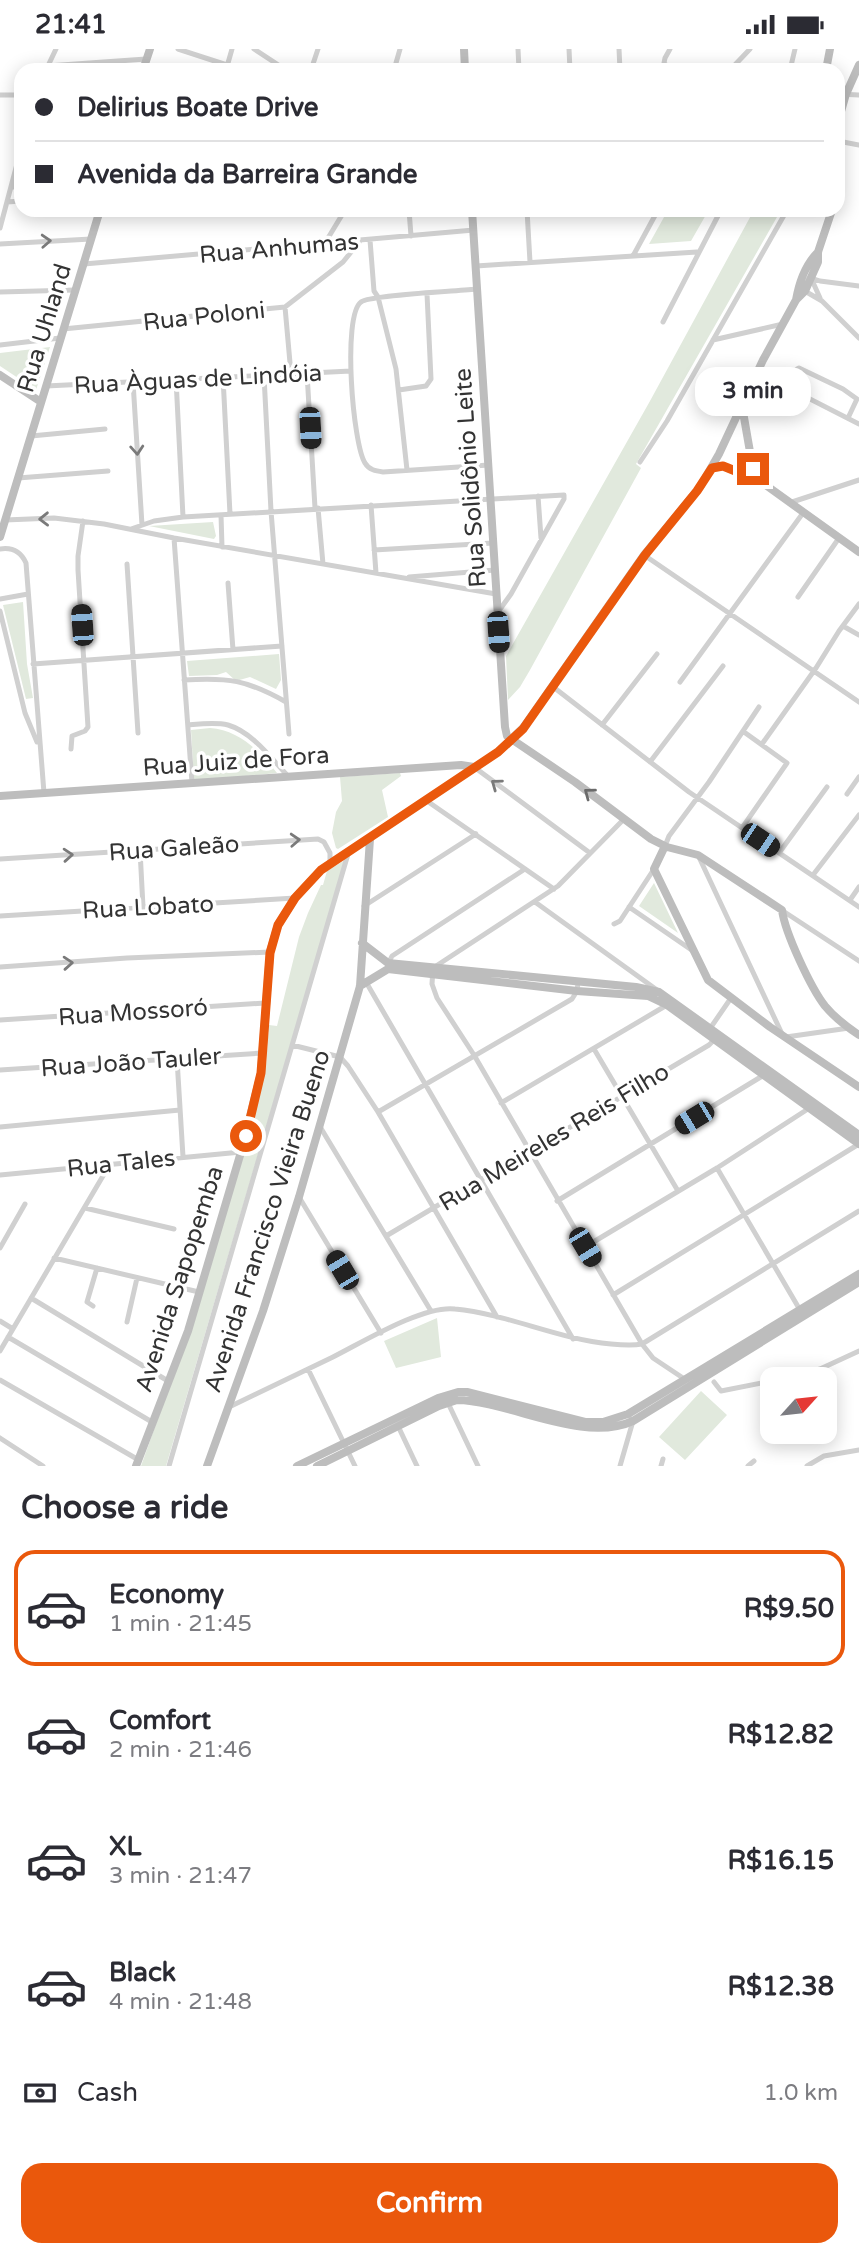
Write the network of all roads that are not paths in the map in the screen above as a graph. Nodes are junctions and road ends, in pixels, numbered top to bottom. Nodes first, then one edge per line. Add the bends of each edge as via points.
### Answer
1 (150, 49) edge
2 (178, 49) edge
3 (254, 49) edge
4 (750, 49) edge
5 (146, 59) junction
6 (102, 63) edge
7 (145, 63) edge
8 (215, 63) edge
9 (275, 63) edge
10 (737, 63) edge
11 (859, 65) edge
12 (845, 88) edge
13 (14, 173) edge
14 (10, 187) junction
15 (14, 187) edge
16 (7, 202) junction
17 (14, 202) edge
18 (98, 217) edge
19 (341, 217) edge
20 (410, 217) edge
21 (473, 217) edge
22 (527, 217) edge
23 (654, 217) edge
24 (717, 217) edge
25 (783, 217) edge
26 (830, 217) edge
27 (0, 229) edge
28 (474, 230) junction
29 (411, 236) junction
30 (92, 239) junction
31 (370, 240) junction
32 (360, 241) junction
33 (0, 244) edge
34 (325, 244) junction
35 (697, 252) junction
36 (633, 256) junction
37 (530, 262) junction
38 (84, 264) junction
39 (476, 266) junction
40 (807, 277) junction
41 (859, 286) edge
42 (477, 289) junction
43 (801, 289) junction
44 (75, 291) junction
45 (0, 292) edge
46 (426, 294) junction
47 (378, 297) junction
48 (822, 301) junction
49 (285, 307) junction
50 (663, 322) dead end
51 (783, 324) junction
52 (62, 334) junction
53 (859, 338) edge
54 (713, 340) junction
55 (0, 345) edge
56 (351, 371) junction
57 (757, 372) junction
58 (307, 373) junction
59 (0, 375) edge
60 (291, 375) junction
61 (264, 376) junction
62 (223, 377) junction
63 (176, 379) junction
64 (133, 382) junction
65 (46, 386) junction
66 (788, 386) junction
67 (399, 390) junction
68 (41, 402) junction
69 (742, 405) junction
70 (848, 418) junction
71 (733, 423) junction
72 (859, 424) edge
73 (746, 425) junction
74 (105, 429) dead end
75 (31, 436) junction
76 (719, 454) junction
77 (640, 462) dead end
78 (489, 464) junction
79 (752, 465) junction
80 (723, 466) junction
81 (712, 468) junction
82 (407, 470) junction
83 (108, 471) dead end
84 (743, 474) junction
85 (18, 478) junction
86 (859, 480) edge
87 (760, 481) junction
88 (538, 496) junction
89 (491, 498) junction
90 (789, 503) junction
91 (371, 505) junction
92 (317, 508) junction
93 (271, 511) junction
94 (803, 513) junction
95 (230, 514) junction
96 (221, 515) junction
97 (183, 517) junction
98 (5, 520) junction
99 (83, 521) junction
100 (142, 525) junction
101 (131, 529) junction
102 (0, 537) edge
103 (174, 538) junction
104 (541, 538) junction
105 (839, 538) junction
106 (494, 543) junction
107 (222, 547) junction
108 (0, 549) edge
109 (374, 550) junction
110 (859, 552) edge
111 (645, 555) junction
112 (275, 556) junction
113 (323, 564) junction
114 (127, 565) dead end
115 (495, 570) junction
116 (376, 573) junction
117 (402, 578) junction
118 (228, 583) dead end
119 (28, 594) junction
120 (496, 594) junction
121 (798, 597) dead end
122 (0, 599) edge
123 (859, 604) edge
124 (0, 611) edge
125 (498, 613) junction
126 (729, 614) junction
127 (843, 626) junction
128 (859, 635) edge
129 (282, 646) junction
130 (233, 650) junction
131 (183, 653) junction
132 (657, 654) dead end
133 (133, 657) junction
134 (85, 661) junction
135 (33, 664) junction
136 (723, 666) dead end
137 (814, 671) junction
138 (184, 680) junction
139 (680, 682) dead end
140 (552, 686) junction
141 (286, 702) junction
142 (859, 702) edge
143 (759, 706) dead end
144 (188, 725) junction
145 (601, 725) junction
146 (744, 732) junction
147 (138, 733) dead end
148 (289, 734) dead end
149 (511, 741) junction
150 (762, 744) junction
151 (40, 748) junction
152 (71, 749) dead end
153 (650, 762) junction
154 (474, 767) junction
155 (288, 776) junction
156 (859, 778) edge
157 (192, 783) junction
158 (827, 787) dead end
159 (44, 793) junction
160 (847, 794) dead end
161 (0, 796) edge
162 (698, 797) junction
163 (427, 801) junction
164 (859, 814) edge
165 (624, 819) junction
166 (742, 828) junction
167 (476, 834) junction
168 (370, 839) junction
169 (665, 846) junction
170 (140, 850) junction
171 (590, 853) junction
172 (779, 853) junction
173 (348, 854) junction
174 (698, 855) junction
175 (0, 859) edge
176 (330, 864) junction
177 (525, 869) junction
178 (653, 869) junction
179 (813, 875) junction
180 (859, 887) edge
181 (554, 889) junction
182 (295, 898) junction
183 (850, 900) junction
184 (535, 902) junction
185 (364, 906) junction
186 (143, 907) junction
187 (629, 907) junction
188 (859, 907) edge
189 (782, 910) junction
190 (0, 916) edge
191 (614, 924) dead end
192 (362, 943) junction
193 (695, 952) junction
194 (270, 953) junction
195 (859, 961) edge
196 (388, 966) junction
197 (0, 967) edge
198 (433, 971) junction
199 (635, 974) junction
200 (363, 984) junction
201 (578, 987) junction
202 (636, 988) junction
203 (659, 992) junction
204 (731, 998) junction
205 (265, 1003) junction
206 (667, 1005) junction
207 (0, 1020) edge
208 (849, 1028) junction
209 (708, 1030) junction
210 (859, 1035) edge
211 (717, 1037) junction
212 (784, 1037) junction
213 (292, 1045) junction
214 (594, 1049) junction
215 (262, 1053) junction
216 (474, 1055) junction
217 (340, 1056) junction
218 (177, 1059) junction
219 (0, 1070) edge
220 (766, 1072) junction
221 (426, 1084) junction
222 (859, 1087) edge
223 (622, 1097) junction
224 (501, 1103) junction
225 (812, 1106) junction
226 (180, 1109) junction
227 (378, 1112) junction
228 (319, 1125) junction
229 (0, 1127) edge
230 (859, 1135) edge
231 (650, 1144) junction
232 (859, 1144) edge
233 (242, 1152) junction
234 (529, 1152) junction
235 (183, 1157) junction
236 (110, 1164) junction
237 (717, 1168) junction
238 (0, 1175) edge
239 (481, 1179) junction
240 (678, 1191) junction
241 (299, 1197) junction
242 (557, 1201) junction
243 (25, 1204) dead end
244 (85, 1207) junction
245 (433, 1207) junction
246 (859, 1211) edge
247 (745, 1215) junction
248 (174, 1229) dead end
249 (386, 1236) junction
250 (585, 1247) junction
251 (0, 1248) edge
252 (54, 1258) junction
253 (773, 1262) junction
254 (97, 1268) junction
255 (859, 1274) edge
256 (137, 1278) junction
257 (859, 1282) edge
258 (199, 1292) junction
259 (613, 1295) junction
260 (31, 1298) junction
261 (93, 1305) dead end
262 (430, 1311) junction
263 (802, 1313) junction
264 (498, 1317) junction
265 (0, 1321) edge
266 (127, 1322) dead end
267 (13, 1329) junction
268 (381, 1333) junction
269 (8, 1337) junction
270 (573, 1339) junction
271 (642, 1344) junction
272 (0, 1351) edge
273 (859, 1351) edge
274 (822, 1367) edge
275 (308, 1369) junction
276 (0, 1380) edge
277 (168, 1381) junction
278 (714, 1382) dead end
279 (687, 1383) junction
280 (760, 1383) edge
281 (448, 1403) junction
282 (228, 1408) junction
283 (630, 1418) junction
284 (152, 1422) junction
285 (398, 1426) junction
286 (0, 1439) edge
287 (346, 1448) junction
288 (859, 1450) edge
289 (754, 1461) dead end
290 (137, 1463) edge
291 (43, 1466) edge
292 (169, 1466) edge
293 (207, 1466) edge
294 (297, 1466) edge
295 (317, 1466) edge
296 (355, 1466) edge
297 (417, 1466) edge
298 (478, 1466) edge
299 (620, 1466) edge
300 (748, 1466) edge
301 (807, 1466) edge

1 - 5 main road
2 - 8 street
3 - 9 street
4 - 10 street
5 - 6 street
5 - 7 main road
11 - 12 main road
13 - 14 street
14 - 15 street
14 - 16 street
16 - 17 street
16 - 27 street
18 - 30 main road, Rua Uhland
19 - 34 street
20 - 29 street
21 - 28 main road, Rua Solidônio Leite
22 - 37 street
23 - 36 street
24 - 35 street
25 - 54 street
26 - 40 main road, Avenida Sapopemba via 818,262
28 - 29 street, Rua Anhumas
28 - 39 main road, Rua Solidônio Leite
29 - 31 street, Rua Anhumas
33 -> 30 street
30 - 38 main road, Rua Uhland
31 - 32 street, Rua Anhumas
31 - 47 street
32 - 34 street, Rua Anhumas
32 - 49 street, Rua Poloni via 343,262
34 - 38 street, Rua Anhumas
35 - 36 street
35 - 50 street
36 - 37 street
37 - 39 street
38 - 44 main road, Rua Uhland
39 - 42 main road, Rua Solidônio Leite
40 - 41 street
40 - 43 main road, Avenida Sapopemba
40 - 48 street
42 - 46 street
42 - 78 main road, Rua Solidônio Leite
43 - 48 street
43 - 51 main road, Avenida Sapopemba
44 - 45 street
44 - 52 main road, Rua Uhland
46 - 47 street
46 - 67 street via 431,379 426,386
47 - 56 street via 365,299 355,310 349,345
47 - 67 street
48 - 53 street
49 - 52 street, Rua Poloni
49 - 60 street
51 - 54 street
51 - 57 main road, Avenida Sapopemba
52 - 55 street, Rua Poloni
52 - 65 main road, Rua Uhland
54 - 77 street
56 - 58 street, Rua Àguas de Lindóia
56 - 82 street via 359,448 366,465 383,472
57 - 66 street
57 - 69 main road, Avenida Sapopemba
58 - 60 street, Rua Àguas de Lindóia
58 - 92 street
59 - 68 main road
60 - 61 street, Rua Àguas de Lindóia
61 - 62 street, Rua Àguas de Lindóia
61 - 93 street
62 - 63 street, Rua Àguas de Lindóia
62 - 95 street
63 - 64 street, Rua Àguas de Lindóia
63 - 97 street
64 - 65 street, Rua Àguas de Lindóia
64 -> 100 street
65 - 68 main road, Rua Uhland
66 - 70 street
66 - 70 street via 799,368 843,389 857,399
67 - 82 street
68 - 75 main road, Rua Uhland
69 - 71 main road, Avenida Sapopemba
69 - 73 main road
70 - 72 street
71 - 73 main road
71 - 76 main road, Avenida Sapopemba
73 - 79 main road
74 - 75 street
75 - 85 main road, Rua Uhland
76 - 80 main road
76 - 81 main road, Avenida Sapopemba
78 - 82 street
78 - 89 main road, Rua Solidônio Leite
79 - 84 main road
79 - 87 main road
80 - 81 main road
80 - 84 main road
81 - 111 main road, Avenida Sapopemba
83 - 85 street
84 - 87 main road
85 - 98 main road, Rua Uhland
86 - 90 street
87 - 90 main road
88 - 89 street
88 - 104 street
88 - 104 street via 564,495
89 - 91 street
89 - 106 main road, Rua Solidônio Leite
90 - 94 main road
91 - 92 street
91 - 109 street
92 - 93 street
92 - 113 street
93 - 95 street
93 - 112 street
94 - 105 main road
94 - 126 street
95 - 96 street
96 - 97 street
96 - 107 street
97 - 100 street
99 -> 98 street
98 - 102 main road, Rua Uhland
99 - 101 street
99 - 134 street via 78,563
100 - 101 street
101 - 103 street
103 - 107 street
103 - 131 street
104 - 125 street
105 - 110 main road
105 - 121 street
106 - 109 street
106 - 115 main road, Rua Solidônio Leite
107 - 112 street
108 - 119 street via 22,555
109 - 116 street
111 - 126 street
111 - 140 main road, Avenida Sapopemba
112 - 113 street
112 - 129 street
113 - 116 street
114 - 133 street
115 - 117 street
115 - 120 main road, Rua Solidônio Leite
116 - 117 street
117 - 120 street
118 - 130 street
119 - 122 street
119 - 135 street
120 - 125 main road, Rua Solidônio Leite
123 - 127 street
124 - 151 street via 25,713
125 - 149 main road, Rua Solidônio Leite via 505,727
126 - 137 street
126 - 139 street
127 - 128 street
127 - 137 street
129 - 130 street
129 - 141 street
130 - 131 street
131 - 133 street
131 - 138 street
132 - 145 street
133 - 134 street
133 - 147 street
134 - 135 street
134 - 152 street via 88,727 72,736
135 - 151 street
136 - 153 street
137 - 142 street
137 - 150 street
138 - 141 street via 228,679
138 - 144 street
140 - 145 street
140 - 149 main road, Avenida Sapopemba
141 - 148 street
143 - 146 street
144 - 155 street via 225,724 244,733
144 - 157 street
145 - 153 street
146 - 150 street
146 - 162 street
149 - 154 main road, Avenida Sapopemba
165 -> 149 main road
150 - 166 street via 787,764
151 - 159 street
153 - 162 street
154 - 155 main road, Rua Juiz de Fora
154 - 163 main road, Avenida Sapopemba
171 -> 154 street
155 - 157 main road, Rua Juiz de Fora
156 - 160 street
157 - 159 main road, Rua Juiz de Fora
158 - 172 street
159 - 161 main road, Rua Juiz de Fora
162 - 166 street
162 - 169 street
163 - 167 street
163 - 168 main road, Avenida Sapopemba
164 - 179 street
165 - 169 main road
165 - 171 street
166 - 172 street
167 - 177 street
167 - 185 street
168 - 173 main road, Avenida Sapopemba
168 - 185 main road, Avenida Francisco Vieira Bueno
169 - 174 main road
169 - 178 main road
175 -> 170 street, Rua Galeão
170 -> 176 street, Rua Galeão via 318,839 330,853
170 - 186 street
171 - 181 street
172 - 179 street
173 - 176 main road, Avenida Sapopemba
173 - 213 street
174 - 189 main road
174 - 212 street
176 - 182 main road, Avenida Sapopemba
177 - 181 street
177 - 196 street via 392,956
178 - 187 street
178 - 193 main road
179 - 183 street
180 - 183 street
181 - 184 street
182 - 186 street, Rua Lobato
182 - 194 main road, Avenida Sapopemba via 278,925
183 - 188 street
184 - 198 street
184 - 199 street
185 - 192 main road, Avenida Francisco Vieira Bueno
186 - 190 street, Rua Lobato
187 - 191 street
187 - 193 street
189 - 195 street
189 - 208 main road via 791,941 821,1000
192 - 196 main road
192 - 200 main road, Avenida Francisco Vieira Bueno
193 - 204 main road via 708,981
197 -> 194 street
194 - 205 main road, Avenida Sapopemba
196 - 198 main road
196 - 200 main road
198 - 201 main road
198 - 216 street via 437,998
199 - 202 street
199 - 203 street
200 - 217 main road, Avenida Francisco Vieira Bueno
200 - 221 street
201 - 202 main road
201 - 206 main road via 648,996
201 - 216 street via 572,999
202 - 203 main road
203 - 209 main road
204 - 209 street
204 - 212 main road
205 - 207 street, Rua Mossoró
205 - 215 main road, Avenida Sapopemba
206 - 209 main road
206 - 214 street
208 - 210 main road
208 - 212 street
209 - 211 main road
211 - 220 main road
211 - 223 street, Rua Meireles Reis Filho
212 - 222 main road
213 - 217 street
213 - 292 street
214 - 223 street
214 - 224 street
215 - 218 street, Rua João Tauler
215 - 233 main road, Avenida Sapopemba
216 - 221 street
216 - 224 street
217 - 227 street
217 - 228 main road, Avenida Francisco Vieira Bueno
218 - 219 street, Rua João Tauler
218 - 226 street
220 - 225 main road
220 - 231 street
221 - 227 street
221 - 239 street
223 - 231 street
223 - 234 street, Rua Meireles Reis Filho
224 - 234 street
225 - 230 main road
225 - 232 main road
225 - 237 street
226 - 229 street
226 - 235 street
227 - 245 street
228 - 241 main road, Avenida Francisco Vieira Bueno
228 - 249 street
231 - 240 street
231 - 242 street
232 - 247 street
233 - 235 street, Rua Tales
233 - 258 main road, Avenida Sapopemba
234 - 239 street, Rua Meireles Reis Filho
234 - 242 street
235 - 236 street, Rua Tales
236 - 238 street, Rua Tales
236 - 244 street
237 - 240 street
237 - 247 street
239 - 245 street, Rua Meireles Reis Filho
239 - 270 street
240 - 250 street
241 - 268 street
241 - 282 main road, Avenida Francisco Vieira Bueno
242 - 250 street
243 - 251 street
244 - 248 street
244 - 252 street
245 - 249 street, Rua Meireles Reis Filho
245 - 264 street
246 - 253 street
247 - 253 street
247 - 259 street
249 - 262 street
250 - 259 street
252 - 254 street
252 - 260 street
253 - 263 street
253 - 271 street
254 - 256 street
254 - 261 street via 87,1302
255 - 263 main road
256 - 258 street
256 - 266 street
257 - 263 main road
258 - 277 main road, Avenida Sapopemba
259 - 271 street
260 - 267 street
260 - 277 street
262 - 264 street via 455,1308
262 - 268 street
263 - 279 main road
264 - 270 street
265 - 267 street
267 - 269 street
268 - 275 street
269 - 272 street
269 - 284 street
270 - 271 street
271 - 279 street
273 - 274 street
275 - 282 street
275 - 287 street
276 - 290 street
277 - 284 main road, Avenida Sapopemba
278 - 280 street via 721,1391
279 - 283 main road
281 - 283 main road via 463,1401 595,1429 614,1428
281 - 285 main road
281 - 298 street
282 - 293 main road, Avenida Francisco Vieira Bueno
283 - 287 main road via 593,1423 458,1392 438,1398
283 - 299 street
284 - 290 main road, Avenida Sapopemba
285 - 287 main road
285 - 297 street
286 - 291 street
287 - 294 main road
287 - 295 main road
287 - 296 street
288 - 301 street via 824,1456
289 - 300 street

